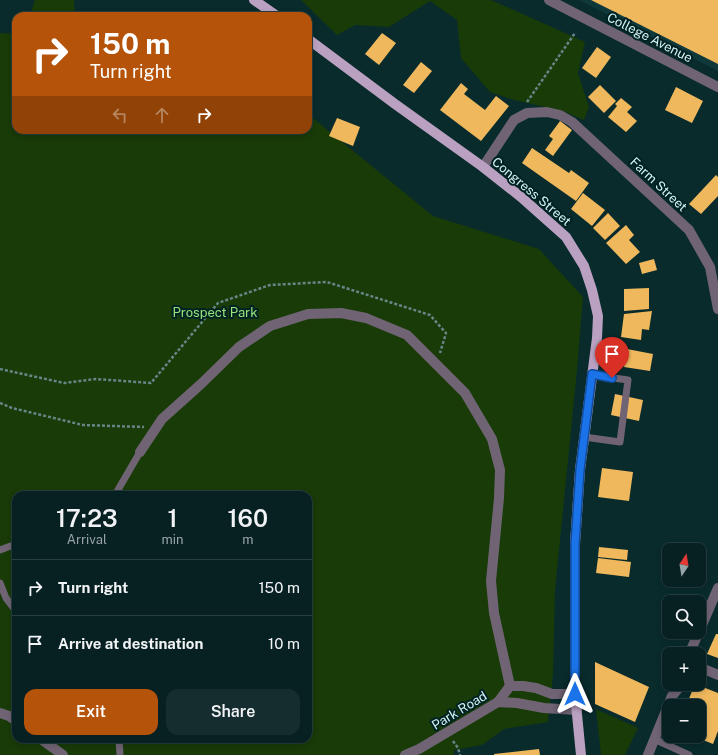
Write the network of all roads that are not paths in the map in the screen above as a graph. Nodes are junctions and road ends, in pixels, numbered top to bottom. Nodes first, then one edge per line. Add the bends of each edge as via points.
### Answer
1 (254, 0) edge
2 (549, 0) edge
3 (271, 12) edge
4 (312, 42) edge
5 (718, 87) edge
6 (483, 167) junction
7 (718, 309) edge
8 (592, 374) junction
9 (584, 437) junction
10 (140, 452) joint
11 (117, 491) edge
12 (12, 546) edge
13 (0, 550) edge
14 (0, 583) edge
15 (718, 588) edge
16 (12, 606) edge
17 (706, 616) edge
18 (706, 670) edge
19 (718, 675) edge
20 (510, 686) junction
21 (676, 691) edge
22 (575, 694) junction
23 (498, 702) junction
24 (576, 710) junction
25 (0, 713) edge
26 (12, 718) edge
27 (654, 739) junction
28 (46, 743) edge
29 (119, 743) edge
30 (63, 755) edge
31 (120, 755) edge
32 (405, 755) edge
33 (581, 755) edge
34 (648, 755) edge
35 (689, 755) edge

1 - 3 main road
2 - 5 street, College Avenue
4 - 6 main road, Congress Street
6 - 7 street, Farm Street via 514,120 527,113 560,114 572,122 690,230 710,267
6 - 8 main road, Congress Street via 566,237 584,266 598,316
8 - 9 main road, Congress Street
8 - 9 lane via 628,380 620,442
9 - 22 main road, Congress Street via 575,544
10 - 11 lane
10 - 20 street via 162,419 239,346 270,326 308,314 341,313 366,318 407,335 466,393 492,439 500,470 491,581 494,612
12 - 13 lane
14 - 16 lane
15 - 17 street
18 - 19 street
20 - 22 street via 536,688 552,694
20 - 23 street
21 - 27 street
22 - 24 main road, Congress Street
23 - 24 street, Park Road
23 - 32 street, Park Road
24 - 33 main road, Congress Street
25 - 26 street
27 - 34 street
27 - 35 lane
28 - 30 street
29 - 31 lane

